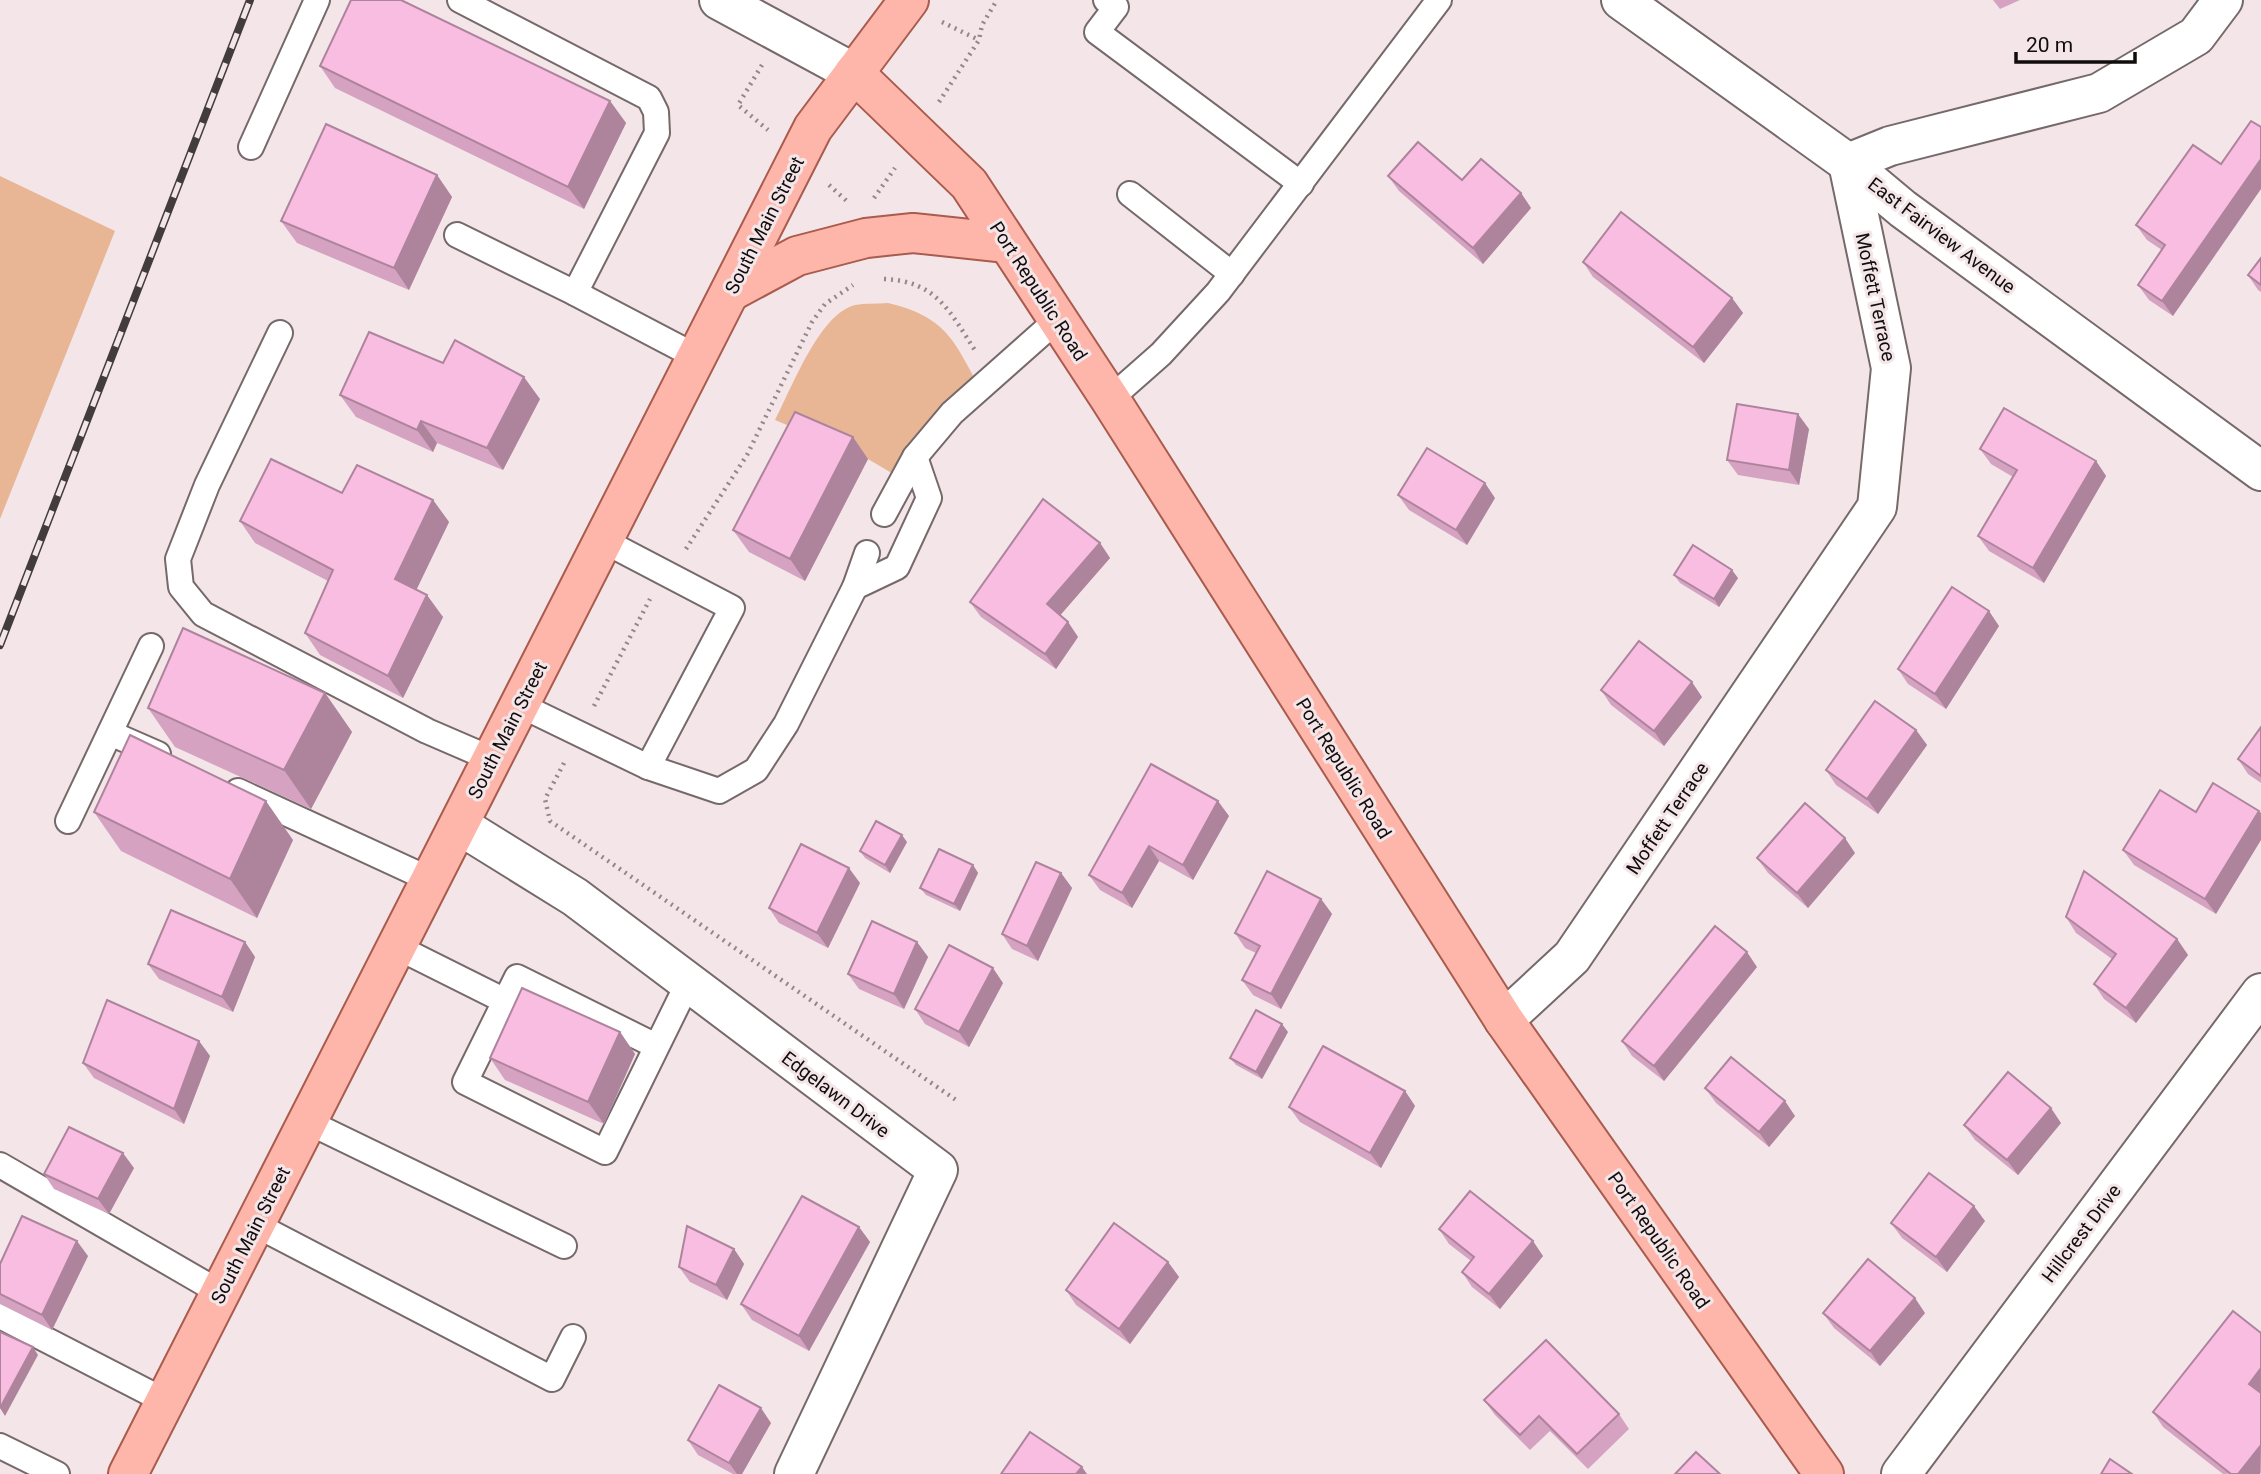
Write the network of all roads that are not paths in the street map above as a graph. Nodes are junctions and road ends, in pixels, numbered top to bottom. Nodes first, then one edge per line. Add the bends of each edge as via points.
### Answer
1 (317, 0) edge
2 (460, 0) edge
3 (719, 0) edge
4 (909, 0) edge
5 (1106, 0) edge
6 (1439, 0) edge
7 (1621, 0) edge
8 (2224, 0) edge
9 (854, 73) junction
10 (251, 147) dead end
11 (1848, 163) junction
12 (1301, 184) junction
13 (1130, 194) dead end
14 (457, 235) dead end
15 (1007, 243) junction
16 (1232, 274) junction
17 (730, 292) junction
18 (575, 293) junction
19 (1058, 319) junction
20 (280, 333) dead end
21 (697, 357) junction
22 (1110, 399) junction
23 (915, 457) junction
24 (2261, 471) edge
25 (884, 514) dead end
26 (604, 541) junction
27 (867, 553) dead end
28 (855, 587) junction
29 (151, 646) dead end
30 (520, 705) junction
31 (110, 733) junction
32 (492, 760) junction
33 (184, 767) edge
34 (648, 767) junction
35 (221, 784) edge
36 (68, 821) dead end
37 (459, 825) junction
38 (431, 880) junction
39 (397, 947) junction
40 (688, 983) junction
41 (2261, 993) edge
42 (505, 1001) junction
43 (1504, 1020) junction
44 (656, 1046) junction
45 (308, 1122) junction
46 (0, 1165) edge
47 (256, 1224) junction
48 (564, 1246) dead end
49 (221, 1293) junction
50 (0, 1315) edge
51 (573, 1337) dead end
52 (165, 1401) junction
53 (0, 1446) edge
54 (57, 1474) edge
55 (128, 1474) edge
56 (794, 1474) edge
57 (1824, 1474) edge
58 (1901, 1474) edge

1 - 10 lane
2 - 18 lane via 649,97 653,104 657,133
3 - 9 street
4 - 9 main road, South Main Street
5 - 12 lane via 1116,7 1097,32
6 - 12 lane
7 - 11 street, East Fairview Avenue
8 - 11 street via 2196,36 2099,93 1890,146
9 - 15 main road, Port Republic Road via 969,184
9 - 17 main road, South Main Street via 813,128
11 - 24 street, East Fairview Avenue via 1903,209
11 - 43 street, Moffett Terrace via 1891,368 1877,507 1572,957
12 - 16 lane
13 - 16 lane
14 - 18 lane
15 - 17 main road via 913,233 866,238 797,256
15 - 19 main road, Port Republic Road
16 - 22 lane via 1184,330
17 - 21 main road, South Main Street
18 - 21 lane
19 - 22 main road, Port Republic Road
19 - 23 lane via 952,413
20 - 32 lane via 184,540 178,559 181,587 203,614
21 - 26 main road, South Main Street
22 - 43 main road, Port Republic Road
23 - 25 lane
23 - 28 lane via 929,498 897,567
26 - 30 main road, South Main Street
26 - 34 lane via 732,608
27 - 28 lane
28 - 34 lane via 786,724 756,770 719,791
29 - 31 lane
30 - 32 main road, South Main Street
30 - 34 lane
31 - 33 lane
31 - 36 lane
32 - 37 main road, South Main Street
35 - 38 lane
37 - 38 main road, South Main Street
37 - 40 street, Edgelawn Drive via 575,897
38 - 39 main road, South Main Street
39 - 42 lane
39 - 45 main road, South Main Street
40 - 44 lane
40 - 56 street, Edgelawn Drive via 938,1170
41 - 58 street, Hillcrest Drive
42 - 44 lane via 517,977
42 - 44 lane via 465,1082 606,1152
43 - 57 main road, Port Republic Road
45 - 47 main road, South Main Street
45 - 48 lane
46 - 49 lane
47 - 49 main road, South Main Street
47 - 51 lane via 552,1379
49 - 52 main road, South Main Street
50 - 52 lane
52 - 55 main road, South Main Street
53 - 54 lane

